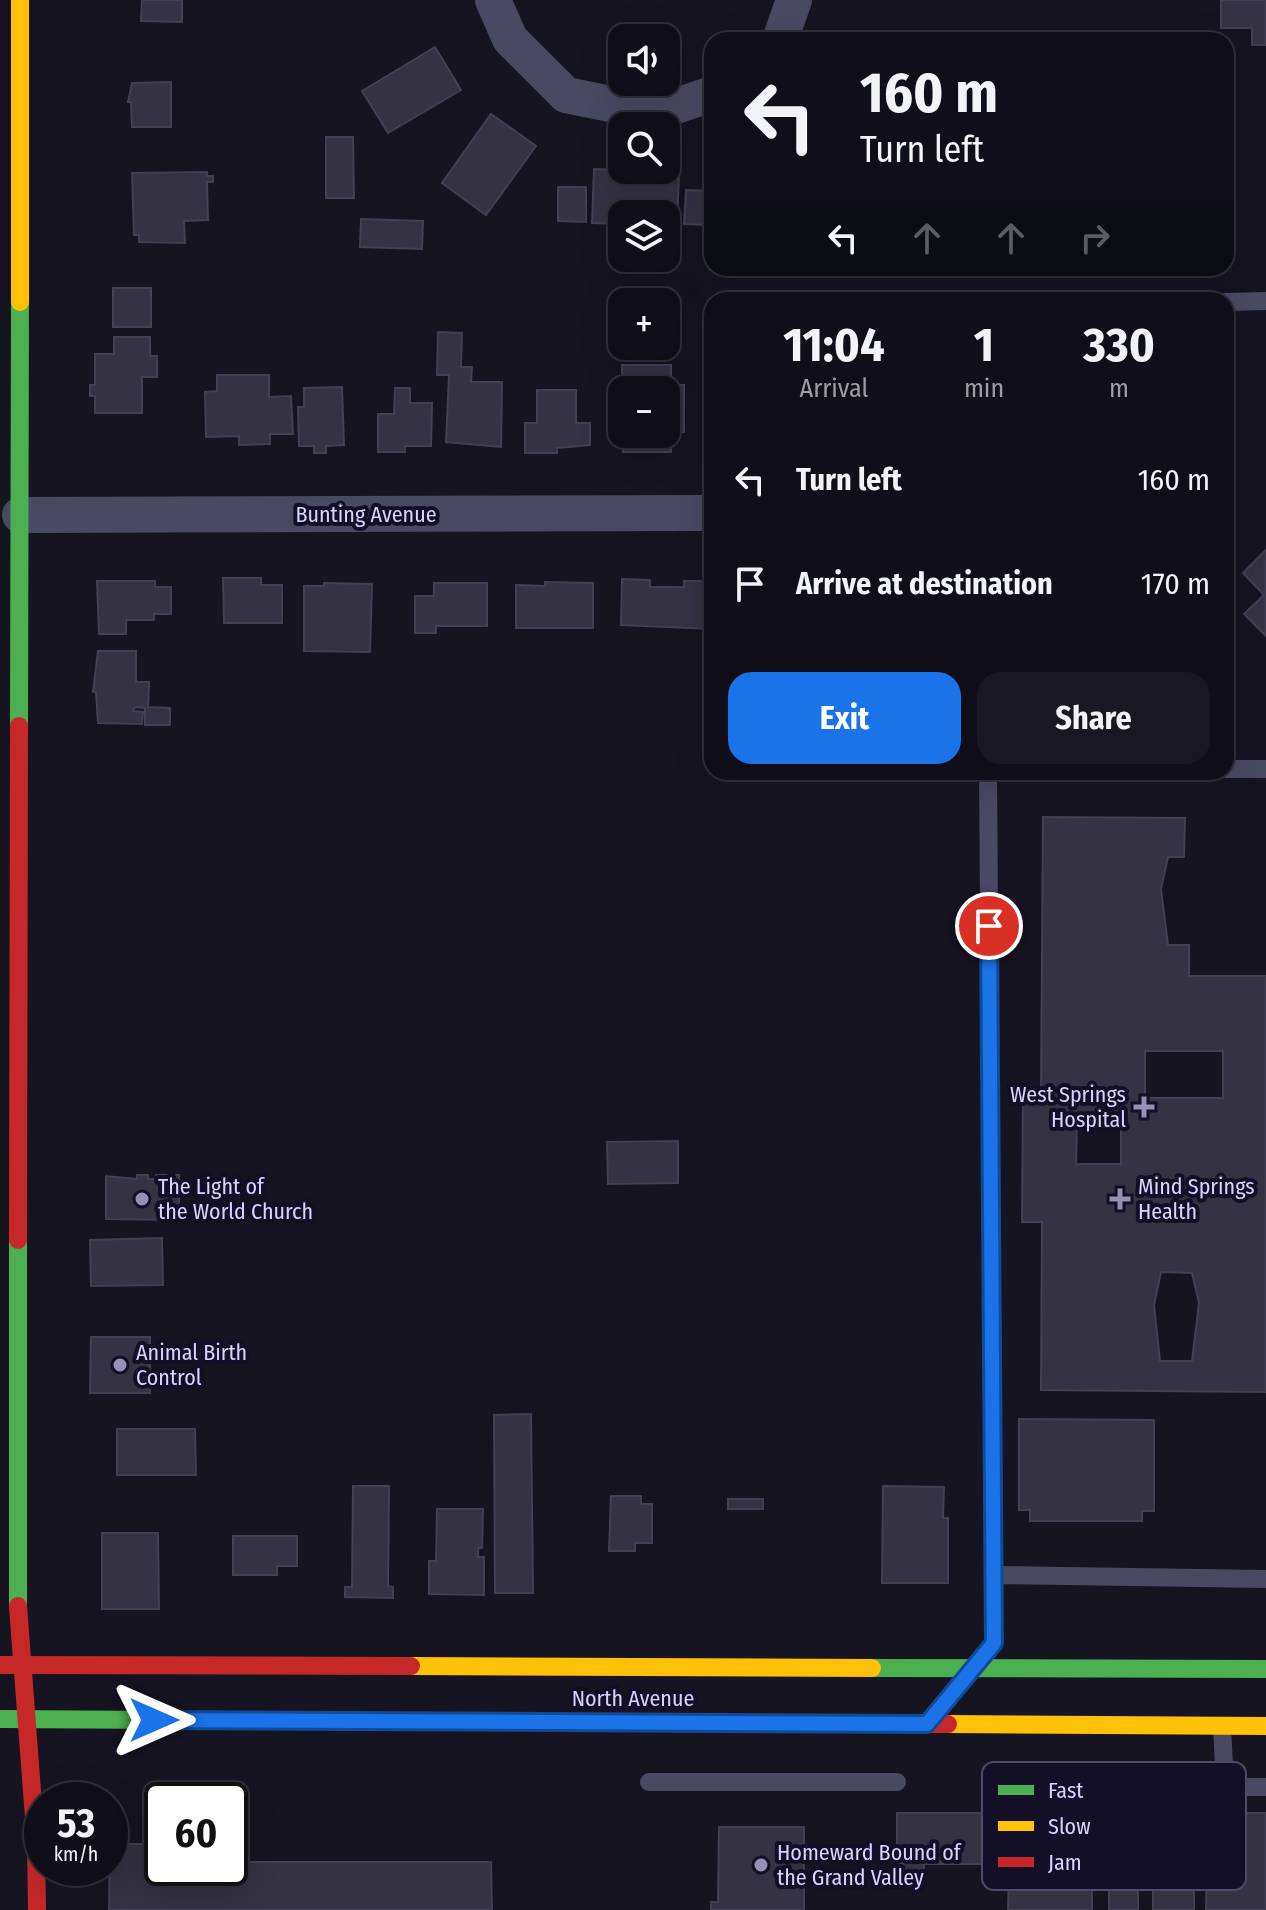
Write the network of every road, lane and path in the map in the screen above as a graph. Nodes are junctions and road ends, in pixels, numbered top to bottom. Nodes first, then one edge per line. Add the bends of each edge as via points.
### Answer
1 (20, 0) edge
2 (493, 0) edge
3 (794, 0) edge
4 (783, 32) edge
5 (704, 97) edge
6 (1266, 301) edge
7 (1234, 302) edge
8 (704, 513) edge
9 (20, 515) junction
10 (1234, 769) edge
11 (1266, 769) edge
12 (988, 780) edge
13 (0, 832) edge
14 (20, 832) junction
15 (0, 997) edge
16 (19, 998) junction
17 (994, 1575) junction
18 (1266, 1579) edge
19 (0, 1665) edge
20 (22, 1665) junction
21 (557, 1668) junction
22 (765, 1668) junction
23 (973, 1669) junction
24 (1266, 1669) edge
25 (500, 1684) dead end
26 (683, 1687) dead end
27 (296, 1704) dead end
28 (553, 1706) dead end
29 (0, 1719) edge
30 (26, 1719) junction
31 (252, 1720) junction
32 (531, 1721) junction
33 (927, 1724) junction
34 (1222, 1726) junction
35 (1266, 1726) edge
36 (1224, 1762) edge
37 (649, 1782) dead end
38 (897, 1782) dead end
39 (37, 1910) edge

1 - 9 main road
2 - 5 street via 510,39 566,95 655,113
3 - 4 street
6 - 7 lane
8 - 9 street, Bunting Avenue
9 - 14 main road
10 - 11 lane
12 - 17 lane
13 - 14 lane
14 - 16 main road
15 - 16 lane
16 - 20 main road
17 - 18 lane
17 - 23 lane via 994,1643
19 - 20 main road, North Avenue
20 - 21 main road, North Avenue
20 - 30 main road
21 - 22 main road, North Avenue
21 - 25 main road
22 - 23 main road, North Avenue
22 - 26 main road
23 - 24 main road, North Avenue
23 - 33 main road
27 - 31 main road
28 - 32 main road
29 - 30 main road, North Avenue
30 - 31 main road, North Avenue
30 - 39 main road
31 - 32 main road, North Avenue
32 - 33 main road, North Avenue
33 - 34 main road, North Avenue
34 - 35 main road, North Avenue
34 - 36 lane
37 - 38 lane

